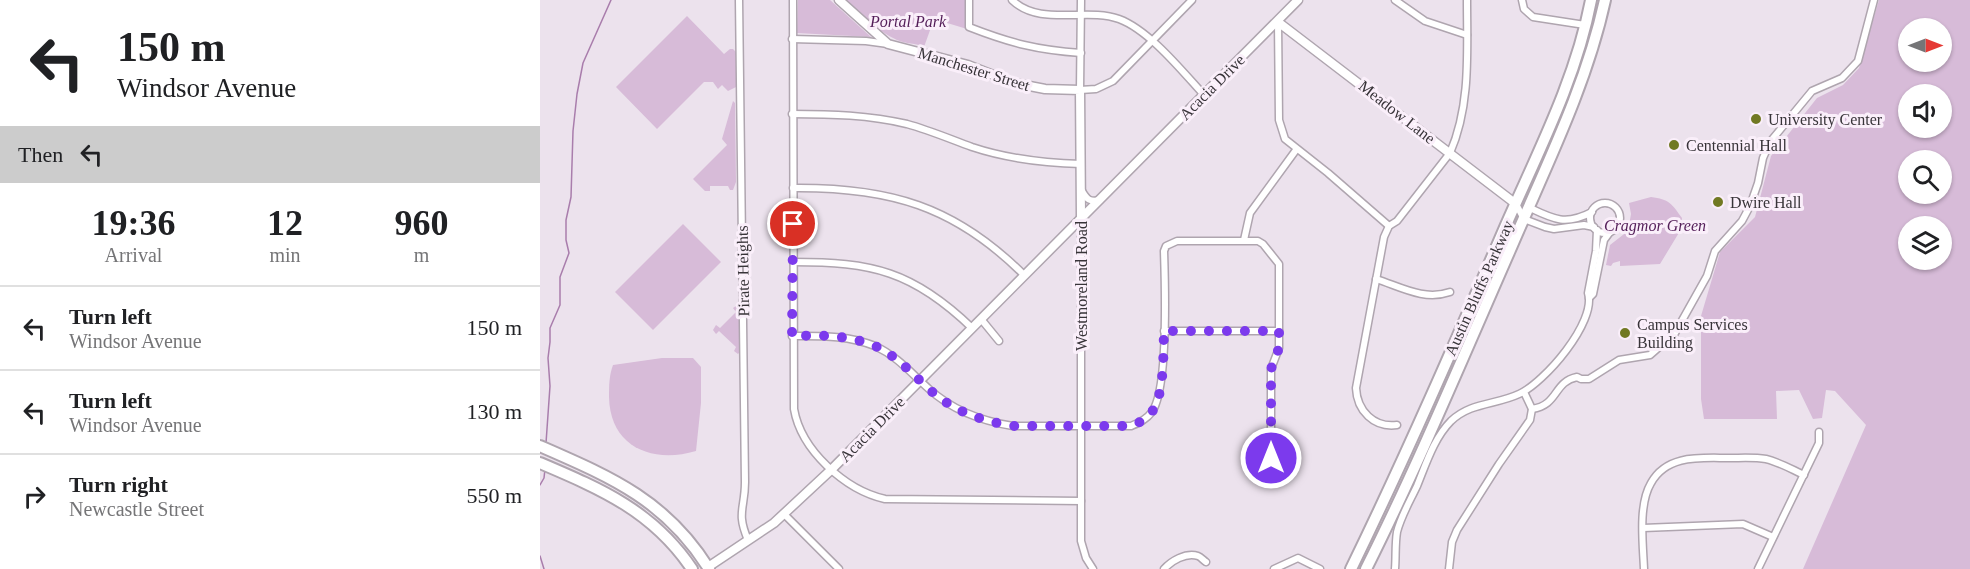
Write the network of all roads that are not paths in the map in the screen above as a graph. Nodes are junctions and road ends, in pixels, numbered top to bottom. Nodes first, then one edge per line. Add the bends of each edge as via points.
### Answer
1 (739, 0) edge
2 (793, 0) edge
3 (839, 0) edge
4 (969, 0) edge
5 (1012, 0) edge
6 (1081, 0) edge
7 (1192, 0) edge
8 (1298, 0) edge
9 (1395, 0) edge
10 (1467, 0) edge
11 (1522, 0) edge
12 (1591, 0) edge
13 (1605, 0) edge
14 (1874, 0) edge
15 (1081, 15) junction
16 (1278, 22) junction
17 (1585, 25) junction
18 (1467, 34) junction
19 (792, 39) junction
20 (1152, 41) junction
21 (888, 44) junction
22 (1081, 53) junction
23 (1080, 90) junction
24 (1204, 94) junction
25 (792, 114) junction
26 (1296, 150) junction
27 (1450, 153) junction
28 (1081, 164) junction
29 (793, 188) junction
30 (1081, 190) junction
31 (1100, 200) junction
32 (1516, 204) junction
33 (1529, 208) junction
34 (1592, 212) junction
35 (1081, 217) junction
36 (1524, 219) junction
37 (1389, 226) junction
38 (1595, 228) junction
39 (1610, 232) junction
40 (1244, 240) junction
41 (793, 262) junction
42 (1024, 275) junction
43 (1376, 279) junction
44 (1450, 292) dead end
45 (1590, 298) junction
46 (981, 319) junction
47 (972, 328) junction
48 (1164, 331) junction
49 (1279, 331) junction
50 (792, 336) junction
51 (999, 340) dead end
52 (920, 380) junction
53 (1524, 392) junction
54 (1532, 409) junction
55 (1398, 425) dead end
56 (1082, 427) junction
57 (1819, 432) dead end
58 (540, 446) edge
59 (1271, 458) dead end
60 (540, 463) edge
61 (832, 470) junction
62 (1804, 475) junction
63 (1082, 501) junction
64 (785, 515) junction
65 (1643, 528) junction
66 (1773, 537) junction
67 (748, 540) junction
68 (1206, 562) dead end
69 (708, 568) edge
70 (692, 569) edge
71 (839, 569) edge
72 (1093, 569) edge
73 (1164, 569) edge
74 (1274, 569) edge
75 (1320, 569) edge
76 (1351, 569) edge
77 (1366, 569) edge
78 (1395, 569) edge
79 (1449, 569) edge
80 (1644, 569) edge
81 (1758, 569) edge

1 - 67 street, Pirate Heights via 745,483 740,518
2 - 19 street
3 - 21 street
4 - 22 street via 969,27 1037,49
5 - 15 street via 1031,11
6 - 15 street, Westmoreland Road
7 - 20 street, Manchester Street
8 - 16 street, Acacia Drive
9 - 18 street via 1425,21
10 - 18 street
11 - 17 street via 1524,9 1533,17
12 - 17 main road, Austin Bluffs Parkway
13 - 33 main road, Austin Bluffs Parkway via 1583,77
14 - 54 street via 1858,61 1842,78 1812,91 1770,142 1750,206 1715,251 1707,276 1675,333 1650,355 1619,360 1590,379 1577,376 1566,381 1546,406
15 - 20 street via 1120,20
15 - 22 street, Westmoreland Road
16 - 24 street, Acacia Drive
16 - 26 street via 1280,128
16 - 27 street, Meadow Lane
17 - 32 main road, Austin Bluffs Parkway via 1567,84
18 - 27 street via 1467,80
19 - 21 street, Manchester Street
19 - 25 street
20 - 23 street, Manchester Street via 1107,85
20 - 24 street
21 - 23 street, Manchester Street via 968,65 1014,83
22 - 23 street, Westmoreland Road
23 - 28 street, Westmoreland Road
24 - 31 street, Acacia Drive
25 - 28 street via 876,118 1011,157
25 - 29 street
26 - 37 street via 1328,172
26 - 40 street via 1250,213
27 - 32 street, Meadow Lane
27 - 37 street
28 - 30 street, Westmoreland Road
29 - 41 street
29 - 42 street via 864,190 922,206 975,233
30 - 31 street via 1087,199
30 - 35 street, Westmoreland Road
31 - 35 street, Acacia Drive
32 - 33 street, Meadow Lane
32 - 36 street, Meadow Lane
32 - 76 main road, Austin Bluffs Parkway
33 - 34 street, Meadow Lane via 1561,220 1574,220
33 - 36 main road, Austin Bluffs Parkway
34 - 38 street
34 - 39 street via 1601,203 1615,206 1620,221
35 - 42 street, Acacia Drive
35 - 56 street, Westmoreland Road
36 - 38 street via 1554,229 1584,225
36 - 77 main road, Austin Bluffs Parkway
37 - 43 street
38 - 39 street
38 - 45 street
39 - 45 street via 1604,240
40 - 48 street via 1177,241 1166,246
40 - 49 street via 1258,241 1279,264
41 - 47 street via 845,263 890,273 944,302
41 - 50 street
42 - 46 street, Acacia Drive
43 - 44 street via 1423,295
43 - 55 street via 1356,396 1371,419 1382,425
45 - 53 street via 1571,343 1538,383
46 - 47 street, Acacia Drive
46 - 51 street
47 - 52 street, Acacia Drive
48 - 49 street
48 - 56 street via 1160,391 1151,413 1131,426
49 - 59 street via 1279,348 1271,369
50 - 52 street via 838,337 865,343 886,352
50 - 61 street via 795,418 803,438
52 - 56 street via 948,404 982,419 1013,426
52 - 61 street, Acacia Drive
53 - 54 street
53 - 78 street via 1473,407 1445,428 1400,524
54 - 79 street via 1526,428 1454,537
56 - 63 street, Westmoreland Road
57 - 62 street via 1819,443
58 - 69 main road via 630,489 658,510
60 - 70 main road via 614,496 668,540
61 - 63 street via 850,485 885,499
61 - 64 street, Acacia Drive
62 - 65 street via 1757,458 1687,458 1660,471 1651,483 1645,499
62 - 66 street
63 - 72 street, Westmoreland Road via 1081,541
64 - 67 street, Acacia Drive
64 - 71 street
65 - 66 street via 1743,524
65 - 80 street
66 - 81 street
67 - 69 street, Acacia Drive
68 - 73 street via 1197,555 1186,556
74 - 75 street via 1298,558

